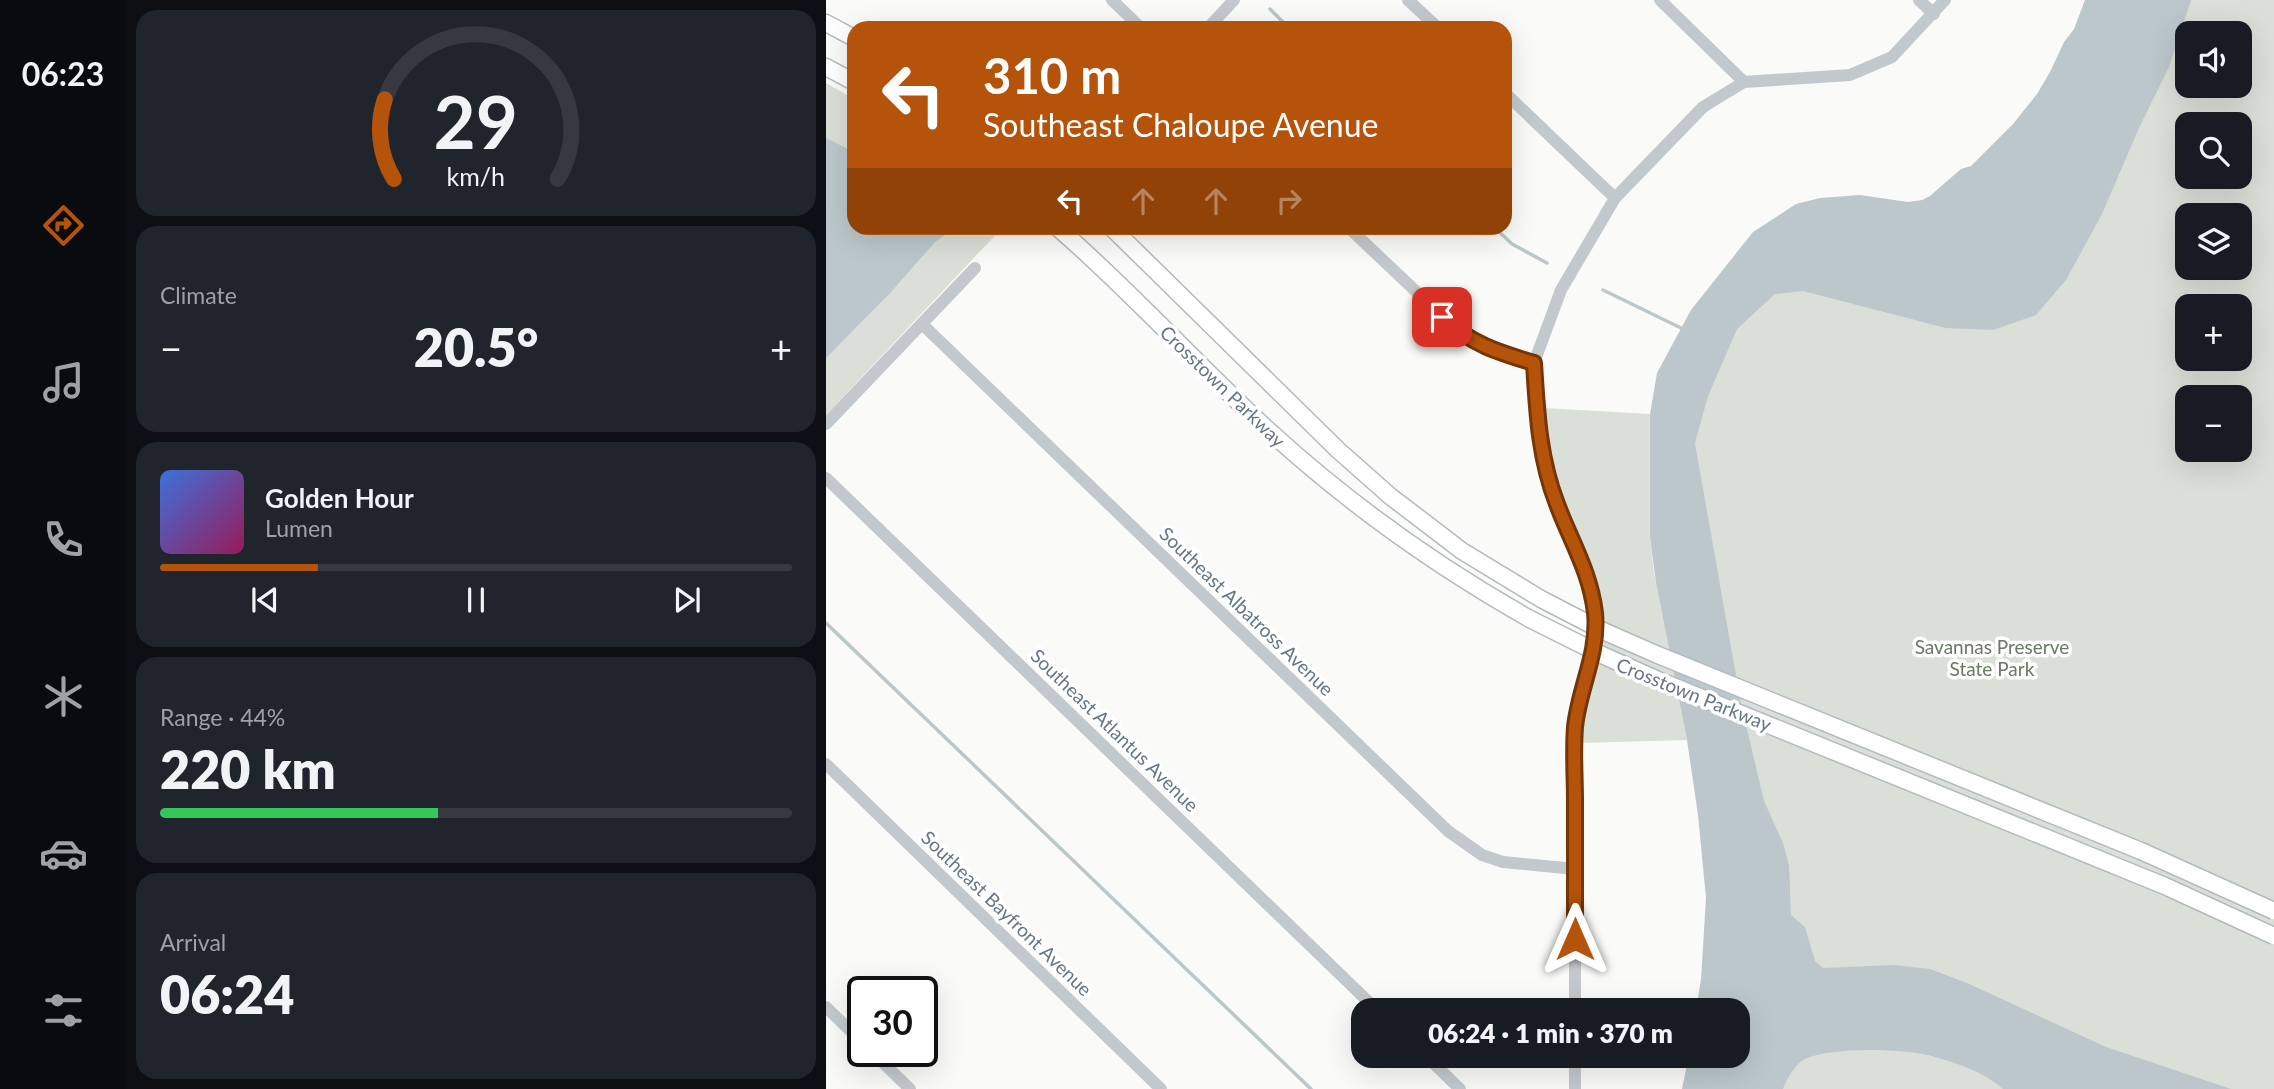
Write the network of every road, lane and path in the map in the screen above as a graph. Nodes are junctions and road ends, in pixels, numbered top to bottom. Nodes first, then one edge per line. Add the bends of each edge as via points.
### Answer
1 (1112, 0) edge
2 (1234, 0) edge
3 (1408, 0) edge
4 (1660, 0) edge
5 (1919, 0) edge
6 (1945, 0) edge
7 (1934, 14) junction
8 (1134, 21) edge
9 (1214, 21) edge
10 (1430, 21) edge
11 (826, 23) edge
12 (847, 34) edge
13 (826, 67) edge
14 (847, 78) edge
15 (1744, 82) junction
16 (1512, 100) edge
17 (1615, 198) junction
18 (1065, 235) edge
19 (1119, 235) edge
20 (1356, 235) edge
21 (975, 268) dead end
22 (922, 324) junction
23 (1534, 363) junction
24 (826, 424) edge
25 (826, 478) edge
26 (826, 764) edge
27 (1575, 869) junction
28 (2274, 911) edge
29 (2274, 936) edge
30 (1365, 998) edge
31 (1575, 998) edge
32 (826, 1007) edge
33 (847, 1027) edge
34 (887, 1067) edge
35 (1438, 1068) edge
36 (1575, 1068) edge
37 (910, 1089) edge
38 (1161, 1089) edge
39 (1460, 1089) edge
40 (1575, 1089) edge

1 - 8 street
2 - 9 street
3 - 10 street
4 - 15 street
5 - 7 street
6 - 7 street
7 - 15 street via 1892,57 1850,75
11 - 12 main road
13 - 14 main road
15 - 17 street via 1703,107
16 - 17 street
17 - 23 street via 1560,290
18 - 29 main road, Crosstown Parkway, bridge via 1331,484 1413,546 1530,619 1658,680 2165,886
19 - 28 main road, Crosstown Parkway, bridge via 1338,450 1391,496 1462,551 1541,599 1658,655 2141,851
20 - 23 street via 1461,334 1491,350
21 - 22 street
22 - 24 street
22 - 27 street, Southeast Albatross Avenue via 1448,831 1482,855 1503,862
23 - 27 street via 1539,443 1557,504 1584,564 1595,614 1594,650 1575,730
25 - 30 street, Southeast Atlantus Avenue
26 - 38 street, Southeast Bayfront Avenue
27 - 31 street
32 - 33 street
34 - 37 street
35 - 39 street
36 - 40 street

